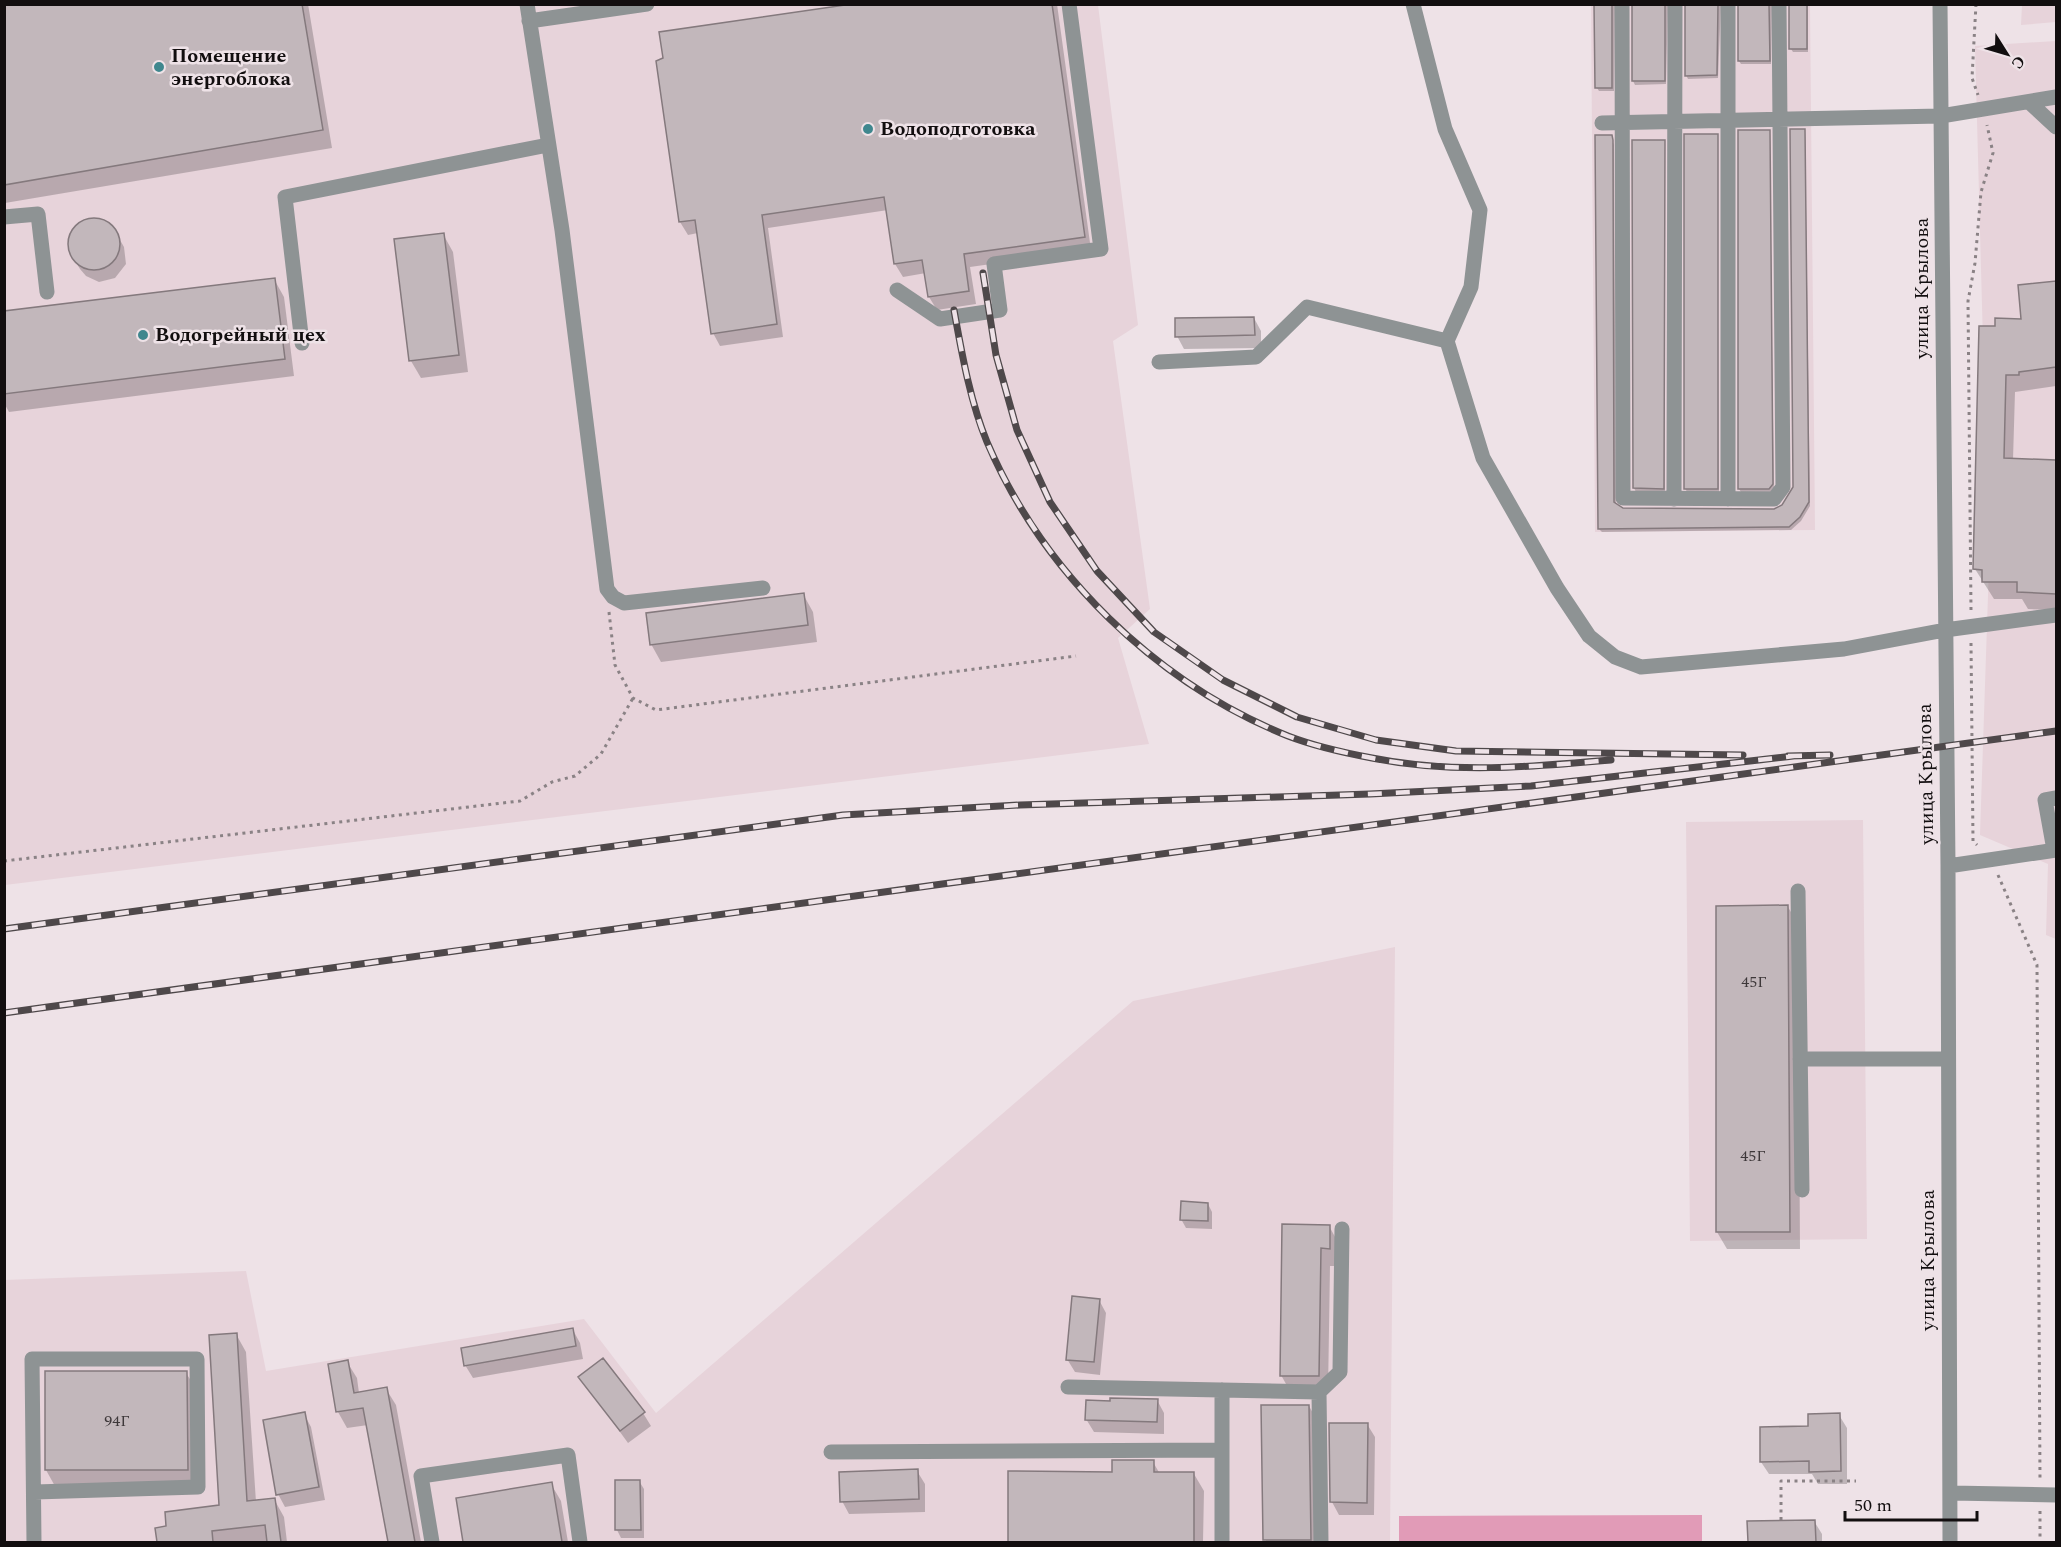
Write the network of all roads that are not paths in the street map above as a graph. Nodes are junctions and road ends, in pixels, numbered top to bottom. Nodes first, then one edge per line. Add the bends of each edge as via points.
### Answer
1 (526, 4) edge
2 (647, 4) edge
3 (1069, 4) edge
4 (1413, 4) edge
5 (1622, 4) edge
6 (1675, 4) edge
7 (1728, 4) edge
8 (1779, 4) edge
9 (1940, 4) edge
10 (529, 21) junction
11 (2056, 97) edge
12 (2029, 102) junction
13 (1941, 116) junction
14 (1780, 119) junction
15 (1729, 121) junction
16 (1675, 122) junction
17 (1602, 123) dead end
18 (1623, 123) junction
19 (2056, 127) edge
20 (548, 145) junction
21 (4, 217) edge
22 (897, 290) dead end
23 (47, 292) dead end
24 (1447, 341) junction
25 (302, 342) dead end
26 (1159, 362) dead end
27 (1674, 499) junction
28 (1728, 499) junction
29 (763, 588) dead end
30 (2056, 615) edge
31 (1945, 630) junction
32 (2056, 798) edge
33 (2055, 850) edge
34 (1948, 866) junction
35 (1798, 891) dead end
36 (1800, 1059) junction
37 (1948, 1059) junction
38 (1802, 1190) dead end
39 (1342, 1229) dead end
40 (1068, 1387) dead end
41 (1222, 1390) junction
42 (1318, 1392) junction
43 (1222, 1450) junction
44 (831, 1452) dead end
45 (34, 1492) junction
46 (1951, 1493) junction
47 (2056, 1495) edge
48 (34, 1542) edge
49 (432, 1542) edge
50 (580, 1542) edge
51 (1222, 1542) edge
52 (1321, 1542) edge
53 (1950, 1542) edge

1 - 10 street
2 - 10 street
3 - 22 street via 1101,249 994,264 1000,310 940,319
4 - 24 street via 1445,129 1480,210 1471,287
5 - 18 street
6 - 16 street
7 - 15 street
8 - 14 street
9 - 13 street, улица Крылова
10 - 20 street
11 - 12 street
12 - 13 street
12 - 19 street
13 - 14 street
13 - 31 street, улица Крылова
14 - 15 street
14 - 28 street via 1783,487 1774,500
15 - 16 street
15 - 28 street
16 - 18 street
16 - 27 street
17 - 18 street
18 - 27 street via 1623,498
20 - 25 street via 285,197
20 - 29 street via 607,589 624,603
21 - 23 street via 38,214
24 - 26 street via 1307,307 1256,357
24 - 31 street via 1483,458 1557,588 1589,636 1615,657 1641,667 1718,662 1844,649
27 - 28 street
30 - 31 street
31 - 34 street, улица Крылова
32 - 33 street via 2045,800
33 - 34 street
34 - 37 street, улица Крылова
35 - 36 street
36 - 37 street
36 - 38 street
37 - 46 street, улица Крылова
39 - 42 street via 1340,1372
40 - 41 street
41 - 42 street
41 - 43 street
42 - 52 street
43 - 44 street
43 - 51 street
45 - 45 street via 198,1487 197,1359 32,1359
45 - 48 street
46 - 47 street
46 - 53 street, улица Крылова
49 - 50 street via 421,1476 567,1455

